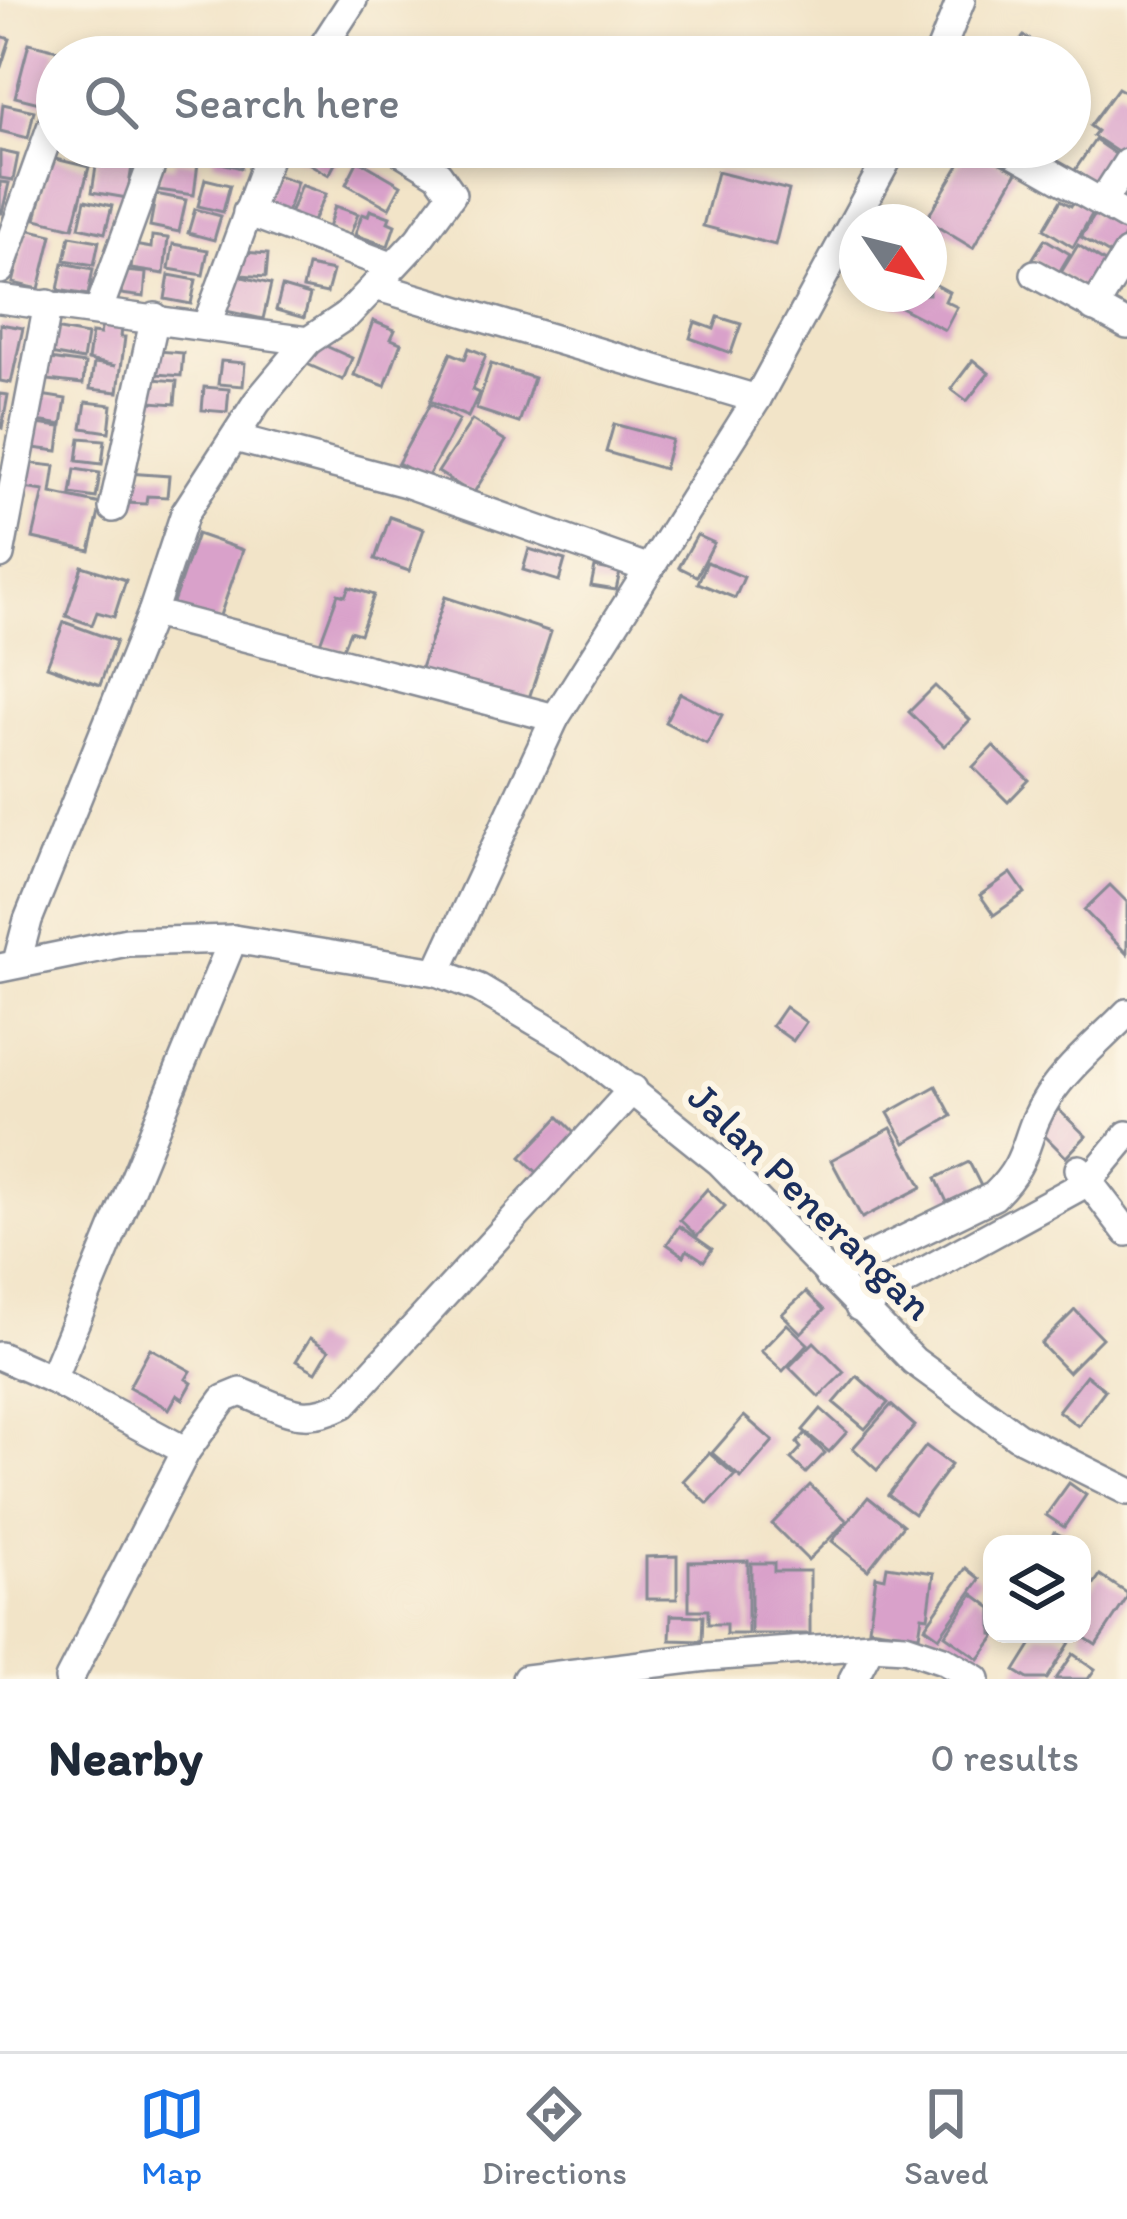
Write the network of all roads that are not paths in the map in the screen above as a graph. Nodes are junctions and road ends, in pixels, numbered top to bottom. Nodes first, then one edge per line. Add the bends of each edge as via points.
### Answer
1 (353, 0) edge
2 (961, 0) edge
3 (330, 36) edge
4 (946, 36) edge
5 (1127, 163) edge
6 (37, 168) edge
7 (150, 168) edge
8 (264, 168) edge
9 (428, 168) edge
10 (883, 168) edge
11 (1041, 168) edge
12 (1102, 202) junction
13 (247, 212) junction
14 (1127, 217) edge
15 (1127, 254) edge
16 (0, 270) edge
17 (1036, 274) dead end
18 (383, 276) junction
19 (0, 299) edge
20 (48, 304) junction
21 (1094, 308) junction
22 (98, 312) junction
23 (155, 317) junction
24 (207, 324) junction
25 (1127, 326) edge
26 (308, 340) junction
27 (757, 399) junction
28 (235, 438) junction
29 (113, 508) dead end
30 (0, 555) edge
31 (647, 568) junction
32 (152, 613) junction
33 (555, 718) junction
34 (233, 939) junction
35 (9, 965) edge
36 (437, 972) junction
37 (1127, 1013) edge
38 (633, 1089) junction
39 (1118, 1144) edge
40 (1083, 1174) junction
41 (1127, 1232) edge
42 (844, 1292) junction
43 (0, 1356) edge
44 (52, 1379) junction
45 (186, 1451) junction
46 (1127, 1491) edge
47 (871, 1645) junction
48 (69, 1679) edge
49 (526, 1679) edge
50 (853, 1679) edge
51 (976, 1679) edge

1 - 3 street
2 - 4 street
5 - 12 street
6 - 16 street
7 - 22 street
8 - 13 street
9 - 18 street via 452,194
10 - 27 street
11 - 12 street
12 - 14 street
13 - 18 street
13 - 24 street
15 - 21 street
17 - 21 street
18 - 26 street
18 - 27 street
19 - 20 street
20 - 22 street
20 - 30 street
21 - 25 street
22 - 23 street
23 - 24 street
23 - 29 street
24 - 26 street
26 - 28 street
27 - 31 street
28 - 31 street via 406,483
28 - 32 street via 185,513
31 - 33 street
32 - 33 street
32 - 35 street
33 - 36 street
34 - 35 street, Jalan Penerangan via 128,942
34 - 36 street, Jalan Penerangan
34 - 44 street
36 - 38 street, Jalan Penerangan via 511,1005
37 - 42 street via 1050,1093 1026,1155 994,1196
38 - 42 street, Jalan Penerangan via 720,1162
38 - 45 street via 344,1404 306,1417 242,1392 224,1399
39 - 40 street
40 - 41 street
40 - 42 street
42 - 46 street, Jalan Penerangan via 914,1361 1017,1436
43 - 44 street
44 - 45 street
45 - 48 street
47 - 49 street
47 - 50 street
47 - 51 street via 905,1647

